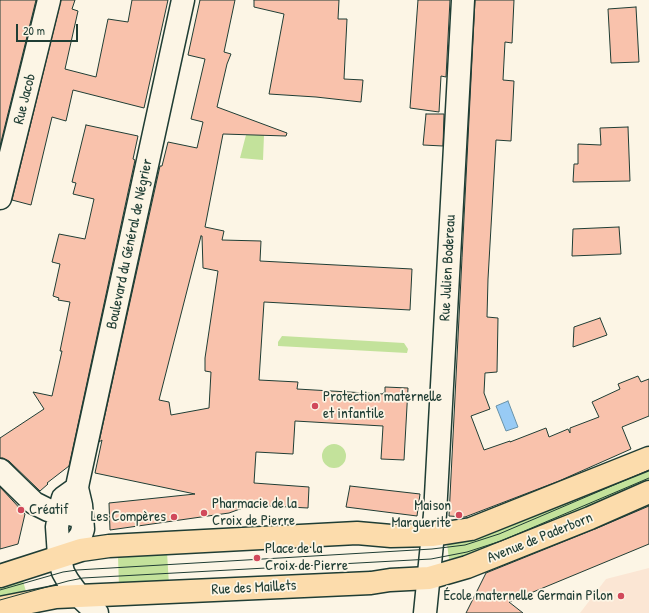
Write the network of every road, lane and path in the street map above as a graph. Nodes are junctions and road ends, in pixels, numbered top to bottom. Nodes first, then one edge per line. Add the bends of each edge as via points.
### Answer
1 (49, 0) edge
2 (183, 0) edge
3 (462, 0) edge
4 (0, 198) edge
5 (649, 458) edge
6 (0, 470) edge
7 (77, 488) junction
8 (649, 492) edge
9 (59, 511) junction
10 (82, 530) junction
11 (433, 535) junction
12 (101, 547) junction
13 (59, 556) junction
14 (0, 576) edge
15 (429, 578) junction
16 (79, 596) junction
17 (0, 608) edge
18 (97, 613) edge
19 (425, 613) edge

1 - 4 street, Rue Jacob
2 - 7 street, Boulevard du Général de Négrier
3 - 11 street, Rue Julien Bodereau
5 - 11 main road via 471,529
6 - 9 street via 34,503 48,510
7 - 9 street via 63,498
7 - 10 street, Boulevard du Général de Négrier
8 - 15 main road, Avenue de Paderborn via 467,567
9 - 10 street via 75,517
9 - 13 street via 56,528
10 - 12 street via 84,545
10 - 13 street via 75,543 66,545
11 - 12 main road via 391,536 357,533
11 - 15 street, Rue Julien Bodereau
12 - 13 main road
13 - 14 main road
13 - 16 street via 64,572
15 - 16 main road, Rue des Maillets via 371,583
15 - 19 street, Rue Julien Bodereau
16 - 17 main road, Rue des Maillets via 56,597
16 - 18 street

